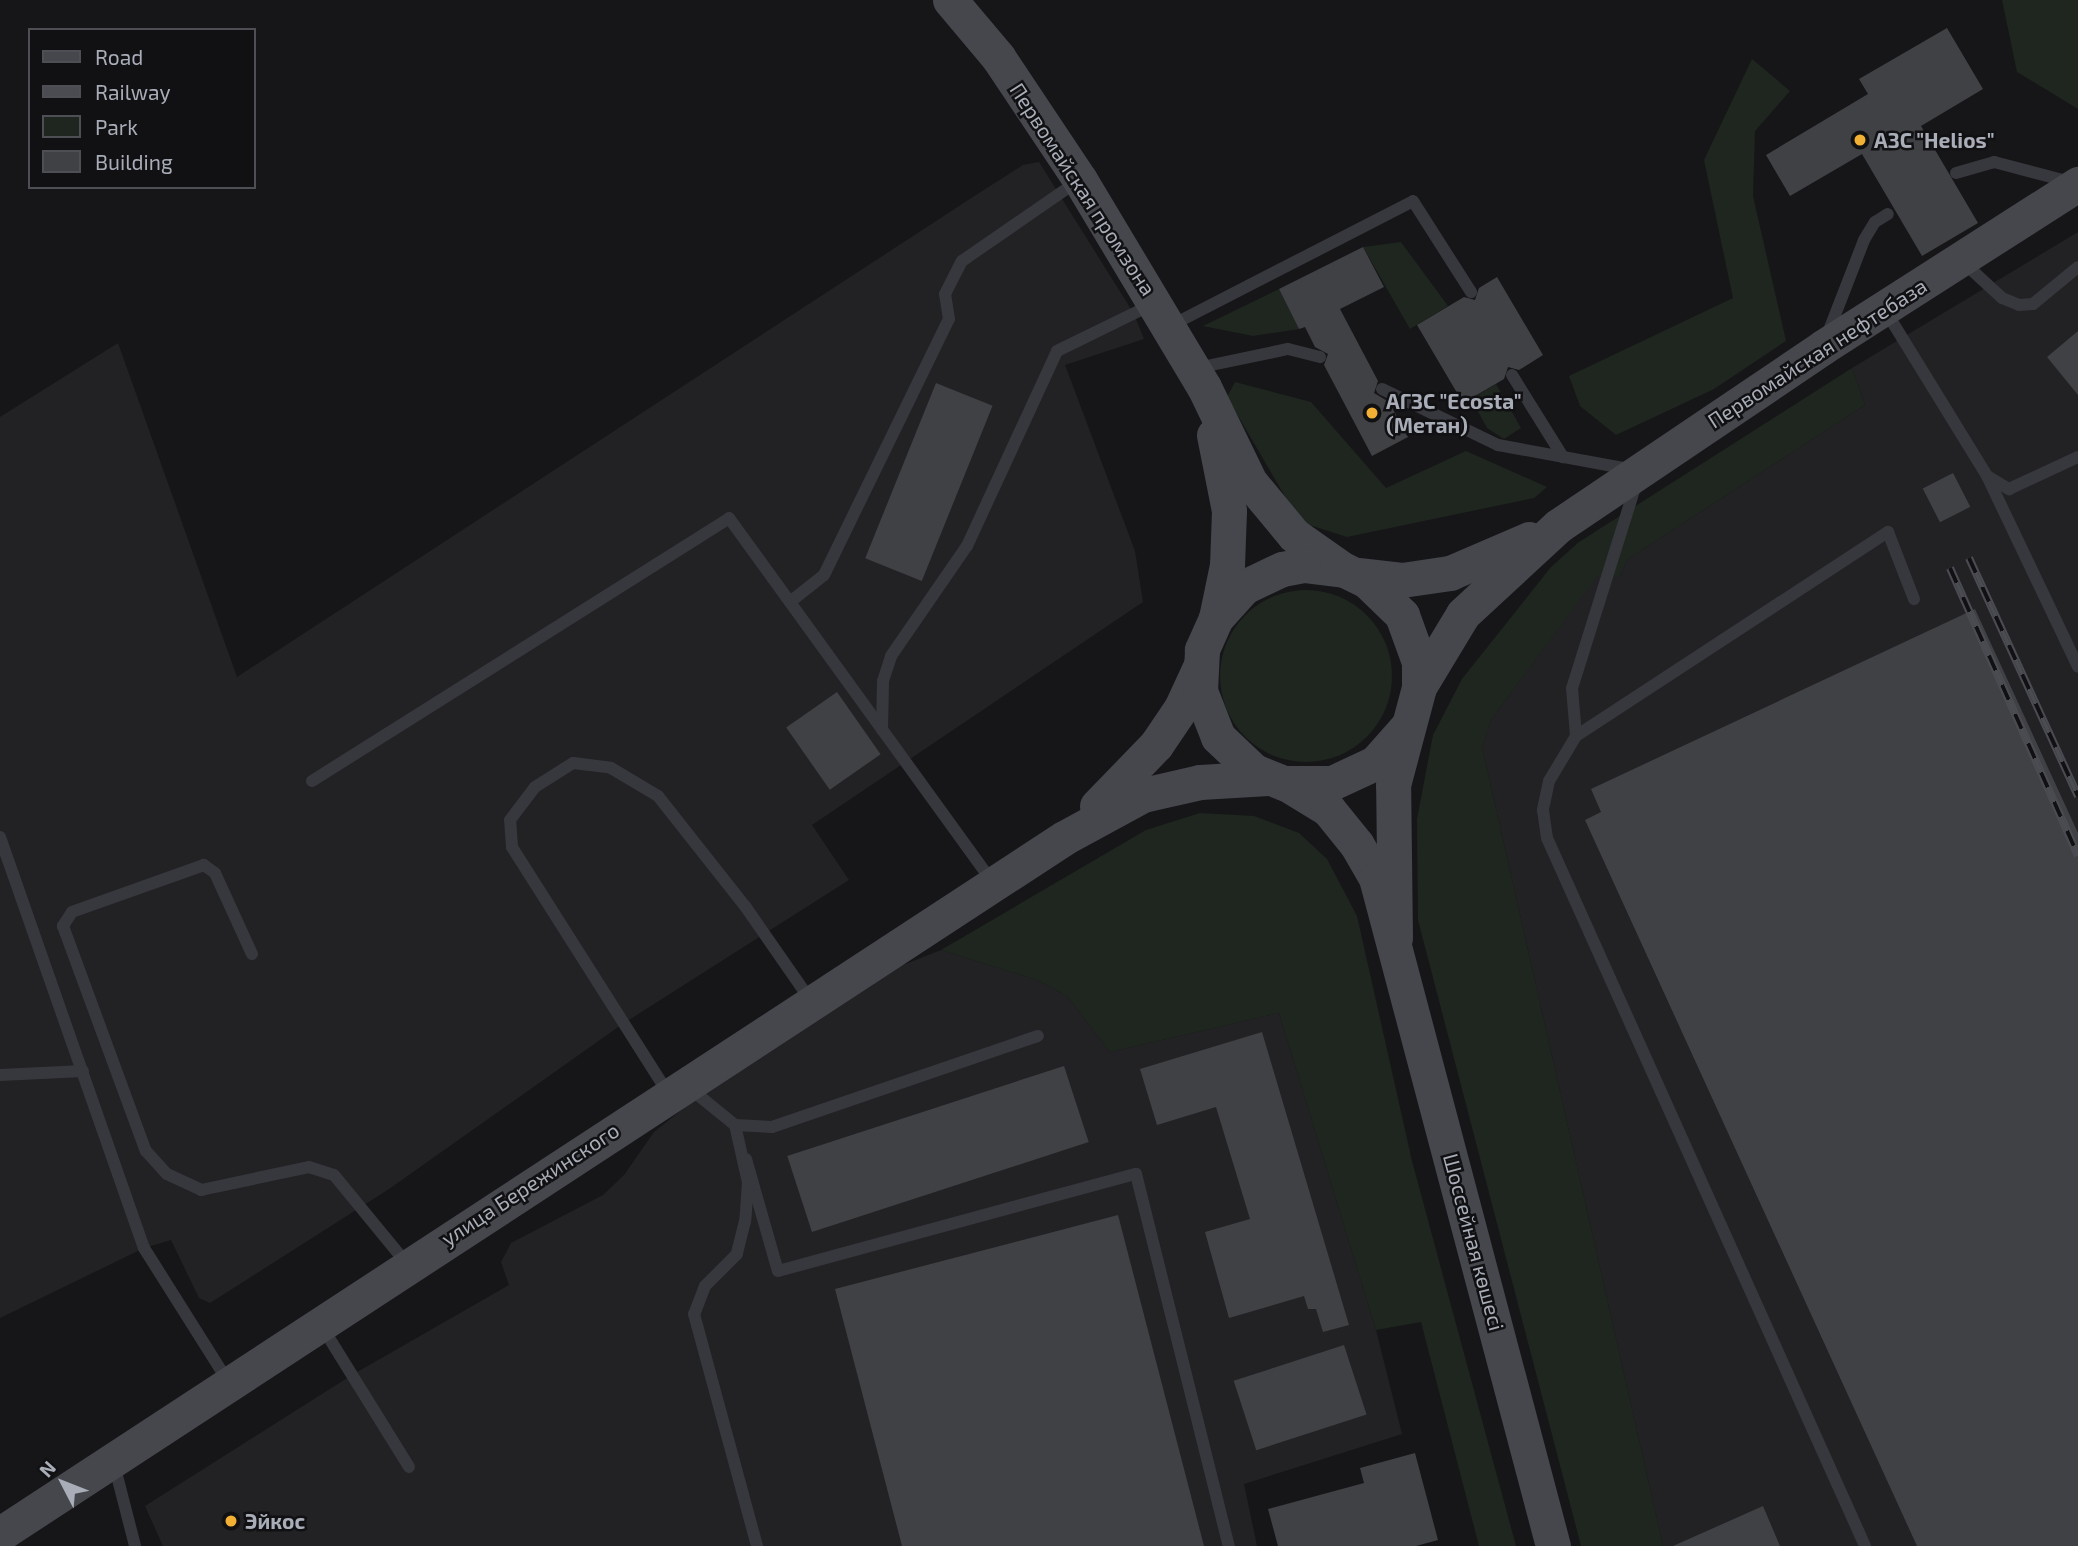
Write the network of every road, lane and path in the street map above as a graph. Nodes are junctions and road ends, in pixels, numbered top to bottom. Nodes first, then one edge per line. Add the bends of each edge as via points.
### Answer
1 (950, 0) edge
2 (1956, 173) dead end
3 (1080, 180) junction
4 (2078, 184) edge
5 (1888, 215) dead end
6 (1960, 260) junction
7 (2078, 267) edge
8 (1471, 292) dead end
9 (1883, 308) junction
10 (1162, 314) junction
11 (1823, 347) junction
12 (1320, 357) dead end
13 (1512, 374) dead end
14 (1198, 378) junction
15 (1382, 389) dead end
16 (1563, 457) junction
17 (2078, 457) edge
18 (1640, 471) junction
19 (1987, 476) junction
20 (1558, 526) junction
21 (1348, 572) junction
22 (1914, 599) dead end
23 (790, 602) junction
24 (1216, 618) junction
25 (1200, 667) junction
26 (2078, 667) edge
27 (1419, 687) junction
28 (1407, 727) junction
29 (882, 730) junction
30 (1576, 736) junction
31 (1276, 780) junction
32 (312, 781) dead end
33 (0, 837) edge
34 (1064, 838) junction
35 (993, 883) junction
36 (1395, 938) junction
37 (251, 954) dead end
38 (811, 1001) junction
39 (1038, 1036) dead end
40 (83, 1071) junction
41 (0, 1075) edge
42 (677, 1088) junction
43 (735, 1125) junction
44 (746, 1159) junction
45 (407, 1264) junction
46 (320, 1323) junction
47 (229, 1383) junction
48 (113, 1460) junction
49 (410, 1467) dead end
50 (0, 1534) edge
51 (135, 1546) edge
52 (757, 1546) edge
53 (1229, 1546) edge
54 (1553, 1546) edge
55 (1865, 1546) edge

1 - 3 main road, Первомайская промзона via 998,57
2 - 4 lane via 1994,162
3 - 10 main road, Первомайская промзона
3 - 23 lane via 962,261 945,294 949,318 824,575
4 - 6 main road, Первомайская нефтебаза
5 - 11 lane via 1875,222 1864,240
6 - 7 lane via 2002,298 2019,305 2033,304
6 - 9 main road, Первомайская нефтебаза
8 - 10 lane via 1413,201
9 - 11 main road, Первомайская нефтебаза
9 - 19 lane
10 - 14 main road, Первомайская промзона
10 - 29 lane via 1057,351 967,546 891,656 884,681
11 - 18 main road, Первомайская нефтебаза
12 - 14 lane via 1288,349
13 - 16 lane
14 - 21 main road via 1250,482 1294,535
14 - 24 main road via 1229,511 1227,565
15 - 16 lane via 1498,445
16 - 18 lane
17 - 19 lane via 2009,489
18 - 20 main road, Первомайская нефтебаза
18 - 30 lane via 1572,688
19 - 26 lane
20 - 21 main road via 1450,573 1402,580
20 - 27 main road via 1463,614
21 - 24 main road via 1303,565 1272,572 1244,586
21 - 27 main road via 1387,596 1402,615 1419,662
22 - 30 lane via 1888,532
23 - 29 lane
23 - 32 lane via 729,518
24 - 25 main road
25 - 31 main road via 1200,691 1218,737 1234,756
25 - 34 main road via 1181,708 1156,745
27 - 28 main road
28 - 31 main road via 1376,764 1355,775 1332,783
28 - 36 main road via 1393,785
29 - 35 lane
30 - 55 lane via 1549,781 1543,810 1548,838
31 - 34 main road via 1200,782 1143,794
31 - 36 main road via 1328,809 1357,845 1376,878
33 - 40 lane
34 - 35 main road, улица Бережинского
35 - 38 main road, улица Бережинского
36 - 54 main road, Шоссейная көшесі
37 - 45 lane via 215,873 204,865 72,912 63,926 146,1151 167,1174 201,1190 309,1167 334,1175
38 - 42 main road, улица Бережинского
38 - 42 lane via 745,906 659,796 611,768 573,763 535,788 510,820 512,848
39 - 43 lane via 772,1127
40 - 41 lane
40 - 47 lane via 144,1248
42 - 43 lane
42 - 45 main road, улица Бережинского
43 - 44 lane
44 - 52 lane via 746,1208 737,1254 705,1286 694,1314
44 - 53 lane via 778,1271 1136,1174
45 - 46 main road, улица Бережинского
46 - 47 main road, улица Бережинского
46 - 49 lane
47 - 48 main road, улица Бережинского
48 - 50 main road, улица Бережинского
48 - 51 lane

